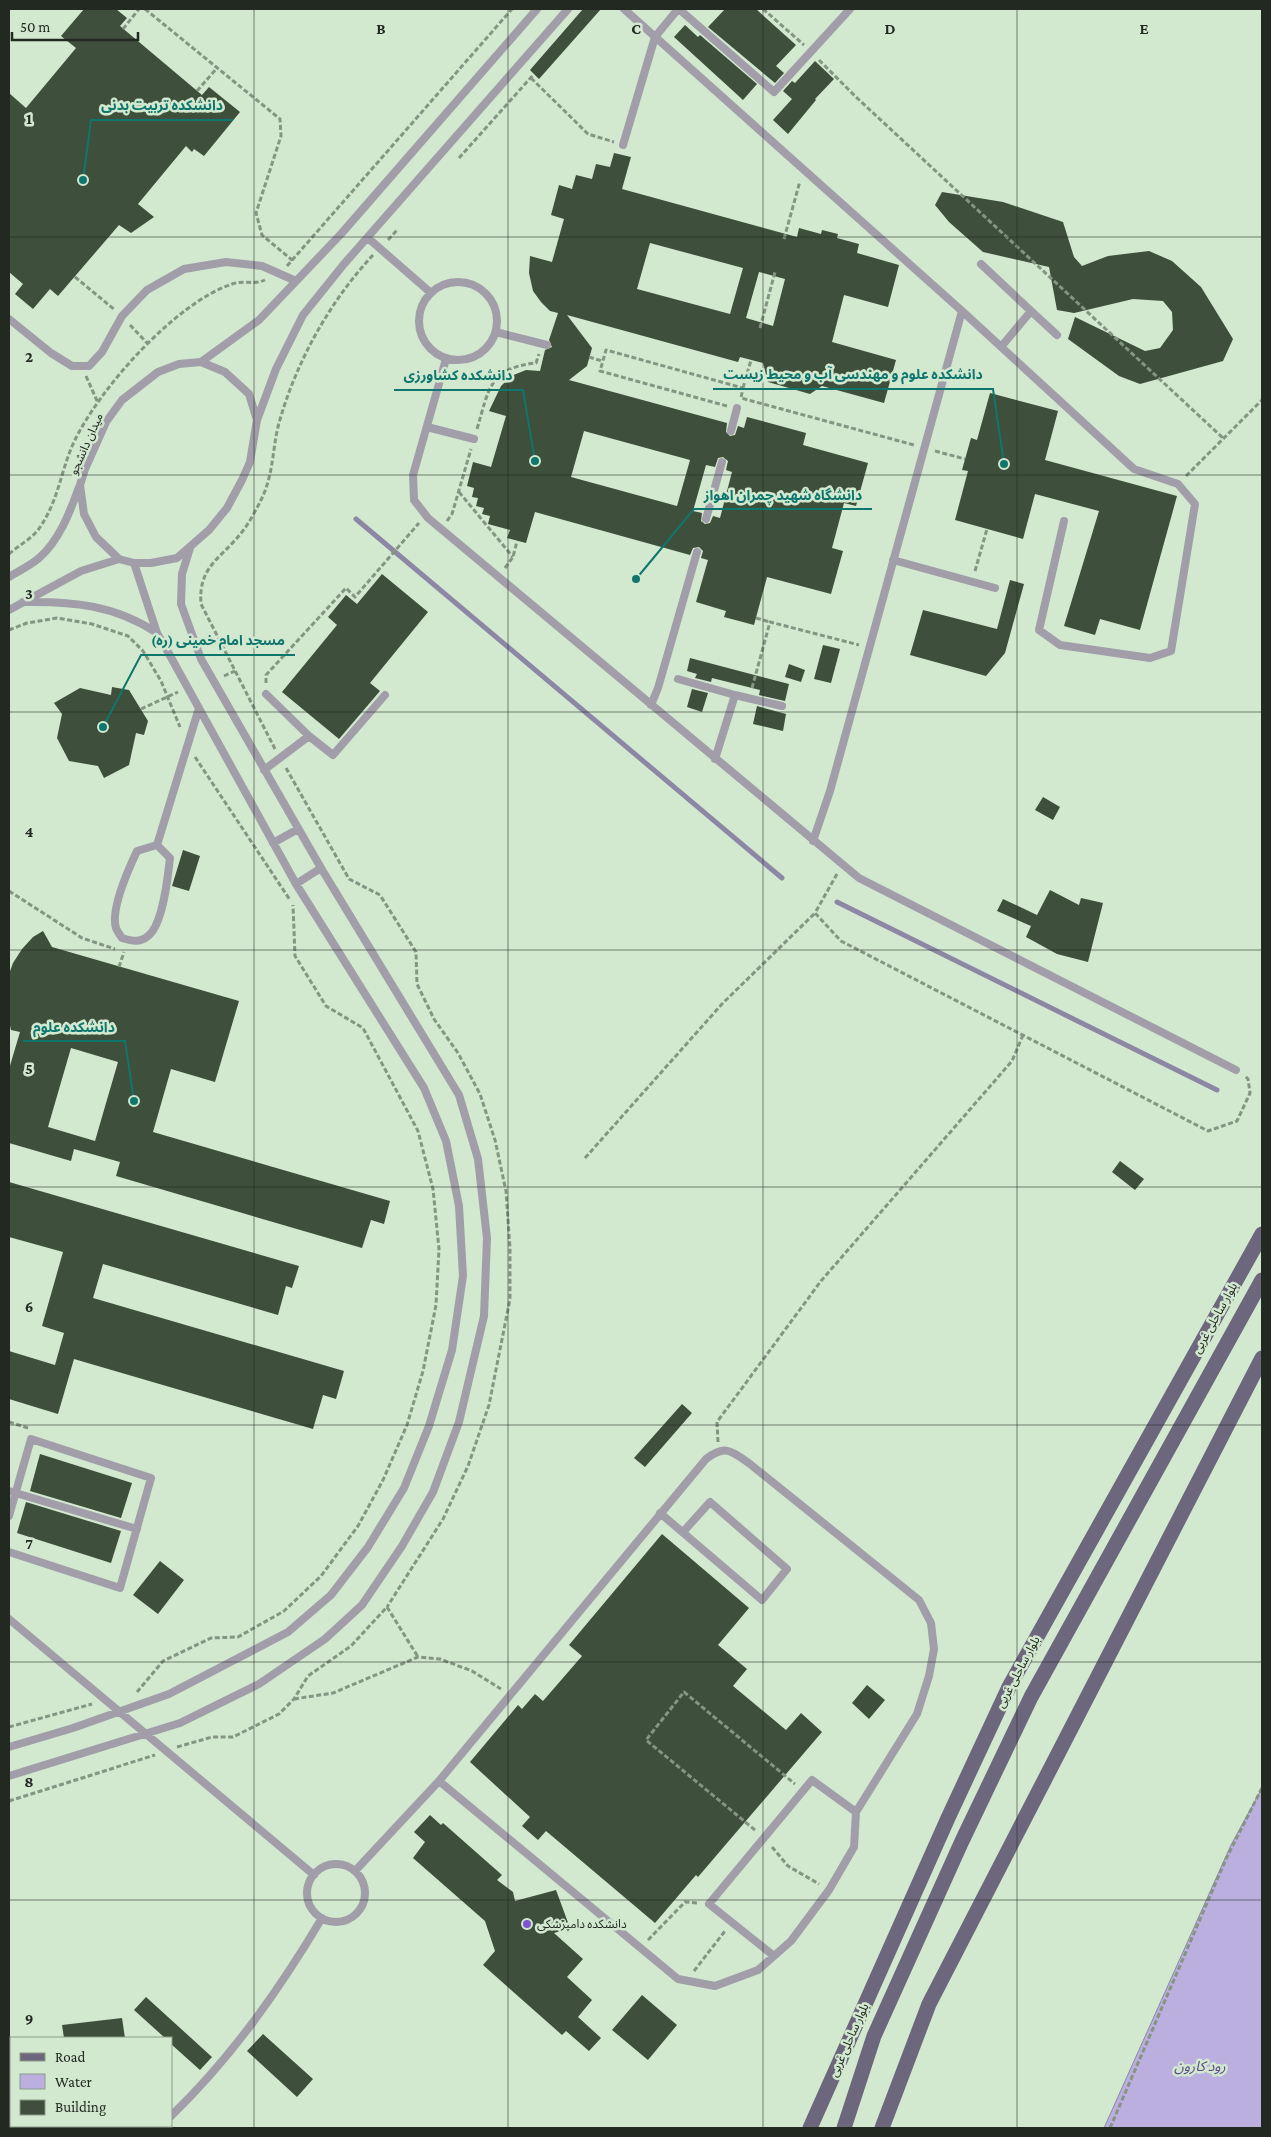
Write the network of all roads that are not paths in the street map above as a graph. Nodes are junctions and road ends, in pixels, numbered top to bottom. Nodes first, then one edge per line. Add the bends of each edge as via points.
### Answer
1 (537, 9) edge
2 (568, 9) edge
3 (624, 9) edge
4 (679, 9) edge
5 (850, 9) edge
6 (655, 37) junction
7 (623, 145) road end
8 (368, 238) junction
9 (981, 264) dead end
10 (296, 281) junction
11 (430, 293) junction
12 (962, 310) junction
13 (1032, 311) junction
14 (9, 319) edge
15 (496, 332) junction
16 (1057, 334) dead end
17 (544, 344) road end
18 (1001, 347) junction
19 (446, 358) junction
20 (201, 362) junction
21 (737, 408) dead end
22 (258, 420) junction
23 (427, 427) junction
24 (731, 431) dead end
25 (474, 439) road end
26 (722, 462) dead end
27 (80, 485) junction
28 (706, 520) dead end
29 (1064, 521) dead end
30 (190, 548) junction
31 (697, 552) dead end
32 (119, 559) junction
33 (893, 560) junction
34 (134, 563) junction
35 (9, 577) edge
36 (995, 588) dead end
37 (23, 602) junction
38 (9, 610) edge
39 (157, 633) junction
40 (678, 679) dead end
41 (266, 694) road end
42 (385, 695) dead end
43 (735, 695) junction
44 (650, 705) junction
45 (782, 706) dead end
46 (199, 708) junction
47 (309, 736) junction
48 (715, 759) junction
49 (264, 770) junction
50 (298, 829) junction
51 (813, 841) junction
52 (273, 843) junction
53 (157, 845) junction
54 (321, 868) junction
55 (296, 884) junction
56 (1236, 1070) road end
57 (1262, 1234) edge
58 (1262, 1280) edge
59 (1262, 1358) edge
60 (12, 1492) edge
61 (660, 1513) junction
62 (9, 1516) edge
63 (137, 1529) junction
64 (683, 1532) junction
65 (9, 1552) edge
66 (9, 1618) edge
67 (119, 1712) junction
68 (145, 1734) junction
69 (9, 1746) edge
70 (9, 1776) edge
71 (439, 1781) junction
72 (856, 1812) junction
73 (355, 1872) junction
74 (314, 1875) junction
75 (322, 1918) junction
76 (774, 1956) junction
77 (172, 2115) edge
78 (810, 2128) edge
79 (844, 2128) edge
80 (882, 2128) edge

1 - 10 lane via 341,234
2 - 8 lane
3 - 6 lane
4 - 5 lane via 774,92
4 - 6 lane
6 - 7 lane
6 - 12 lane
8 - 11 lane
8 - 22 lane via 304,315 276,369
9 - 13 lane
10 - 14 lane via 262,266 226,262 184,269 147,290 122,316 102,352 89,366 72,366
10 - 20 lane via 259,320
11 - 15 lane via 443,284 462,281 480,287 493,300 498,319
11 - 19 lane via 419,313 420,332 429,348
12 - 18 lane
12 - 33 lane
13 - 16 lane
13 - 18 lane
15 - 17 lane
15 - 19 lane via 482,353 465,360
18 - 29 lane via 1134,469 1178,484 1195,504 1171,651 1150,658 1060,646 1039,630
19 - 23 lane
20 - 22 lane, میدان دانشجو via 225,372 249,394
20 - 27 lane, میدان دانشجو via 179,364 158,372 122,400 106,422
21 - 24 lane
22 - 30 lane, میدان دانشجو via 250,462 242,480 227,508
23 - 25 lane
23 - 44 lane via 413,475 414,500 441,528
26 - 28 lane
27 - 32 lane, میدان دانشجو via 89,526 104,548
27 - 35 lane via 67,520 39,558
30 - 34 lane, میدان دانشجو via 177,558
30 - 49 lane via 182,574 181,604 201,659
31 - 44 lane via 658,688
32 - 34 lane, میدان دانشجو
32 - 37 lane via 81,571
33 - 36 lane
33 - 51 lane via 830,791
34 - 39 lane
37 - 38 lane
37 - 39 lane via 58,602 112,610
39 - 46 lane
40 - 43 lane
41 - 47 lane
42 - 47 lane via 333,755
43 - 45 lane
43 - 48 lane
44 - 48 lane
46 - 52 lane
46 - 53 lane
47 - 49 lane
48 - 51 lane
49 - 50 lane
50 - 52 lane
50 - 54 lane
51 - 56 lane via 859,878
52 - 55 lane
53 - 53 lane via 137,851 126,873 116,911 116,927 122,938 135,942 148,937 156,928 168,878 170,858
54 - 55 lane
54 - 68 lane via 459,1094 478,1159 487,1238 484,1316 458,1422 433,1492 402,1546 362,1604 325,1639 259,1684 180,1723
55 - 67 lane via 424,1088 446,1141 459,1206 463,1276 452,1350 429,1426 404,1488 368,1547 331,1595 288,1632 170,1694
57 - 78 main road, بلوار ساحلی غربی via 1009,1687
58 - 79 main road, بلوار ساحلی غربی via 1031,1697 874,2036
59 - 80 main road via 929,2004
60 - 62 lane
60 - 63 lane
60 - 63 lane via 31,1439 151,1478
61 - 64 lane
61 - 71 lane
61 - 72 lane via 706,1459 718,1450 729,1450 919,1600 931,1624 934,1649 929,1676 916,1714
63 - 65 lane via 120,1588
64 - 64 lane via 762,1600 787,1569 710,1502
66 - 67 lane
67 - 68 lane
67 - 69 lane
68 - 70 lane
68 - 74 lane
71 - 73 lane
71 - 76 lane via 678,1979 715,1986 758,1970
72 - 76 lane via 854,1847 829,1890 791,1941
72 - 76 lane via 812,1780 709,1904
73 - 74 lane via 344,1865 331,1864
73 - 75 lane via 363,1882 362,1908 341,1922
74 - 75 lane via 307,1891 309,1904
75 - 77 lane via 293,1967 244,2036 203,2085

